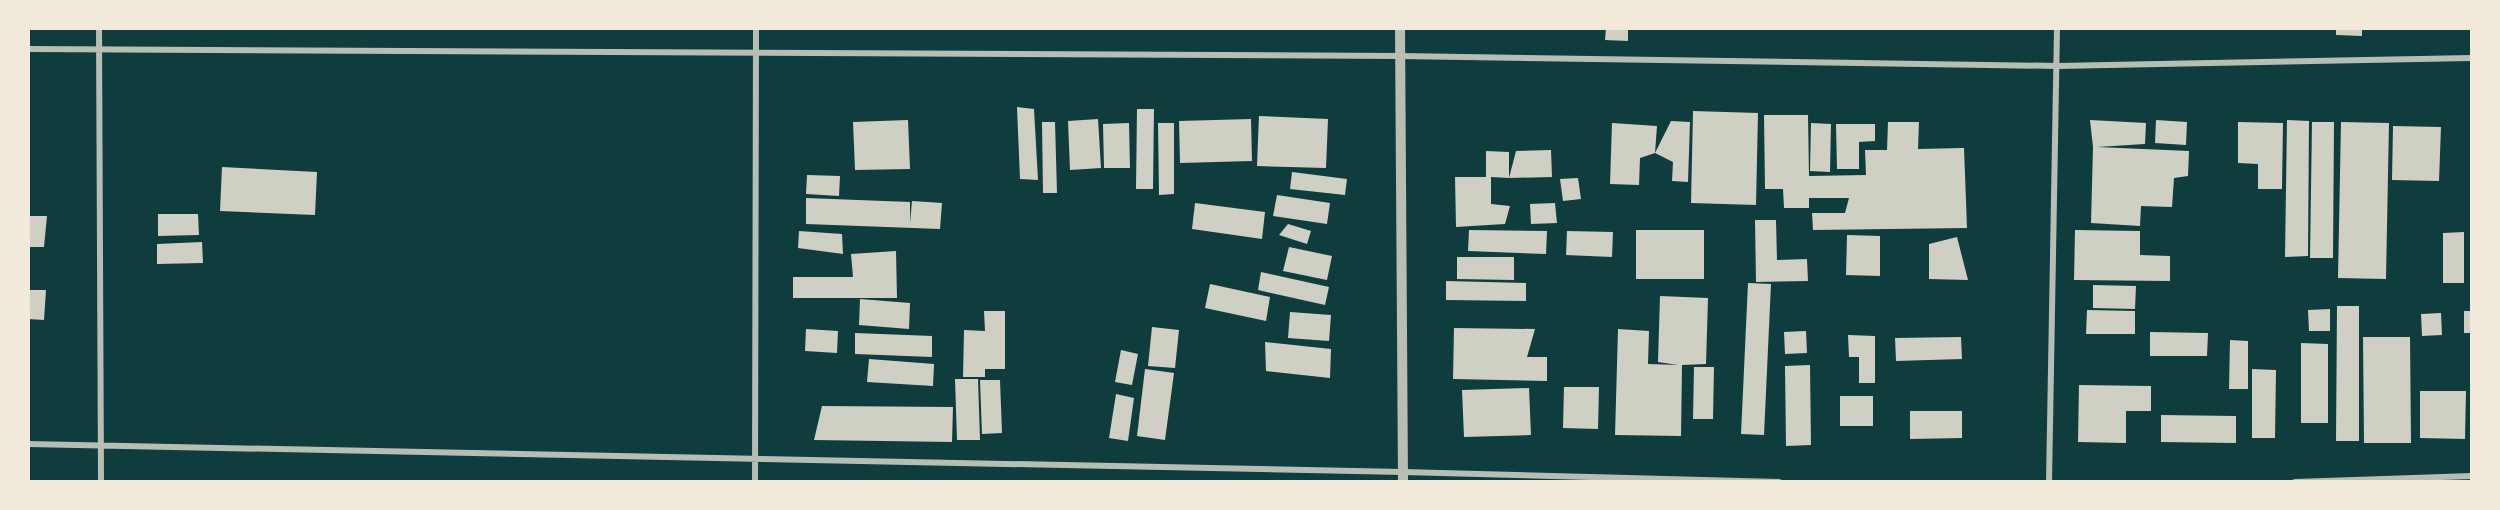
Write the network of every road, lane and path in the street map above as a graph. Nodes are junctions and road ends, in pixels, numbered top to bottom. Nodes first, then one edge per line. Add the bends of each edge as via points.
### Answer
1 (99, 28) edge
2 (756, 28) edge
3 (1400, 28) edge
4 (2057, 28) edge
5 (28, 49) edge
6 (99, 50) junction
7 (757, 52) junction
8 (1400, 56) junction
9 (2472, 58) edge
10 (2057, 66) junction
11 (28, 444) edge
12 (101, 446) junction
13 (755, 458) junction
14 (1403, 476) edge
15 (2472, 476) edge
16 (101, 482) edge
17 (755, 482) edge
18 (1779, 482) edge
19 (2049, 482) edge
20 (2295, 482) edge

1 - 6 street
2 - 7 street
3 - 8 street
4 - 10 street
5 - 6 street
6 - 7 street
6 - 12 street
7 - 8 street
7 - 13 street
8 - 10 street
8 - 14 street
9 - 10 street
10 - 19 street
11 - 12 street
12 - 13 street
12 - 16 street
13 - 14 street
13 - 17 street
14 - 18 street
15 - 20 street

